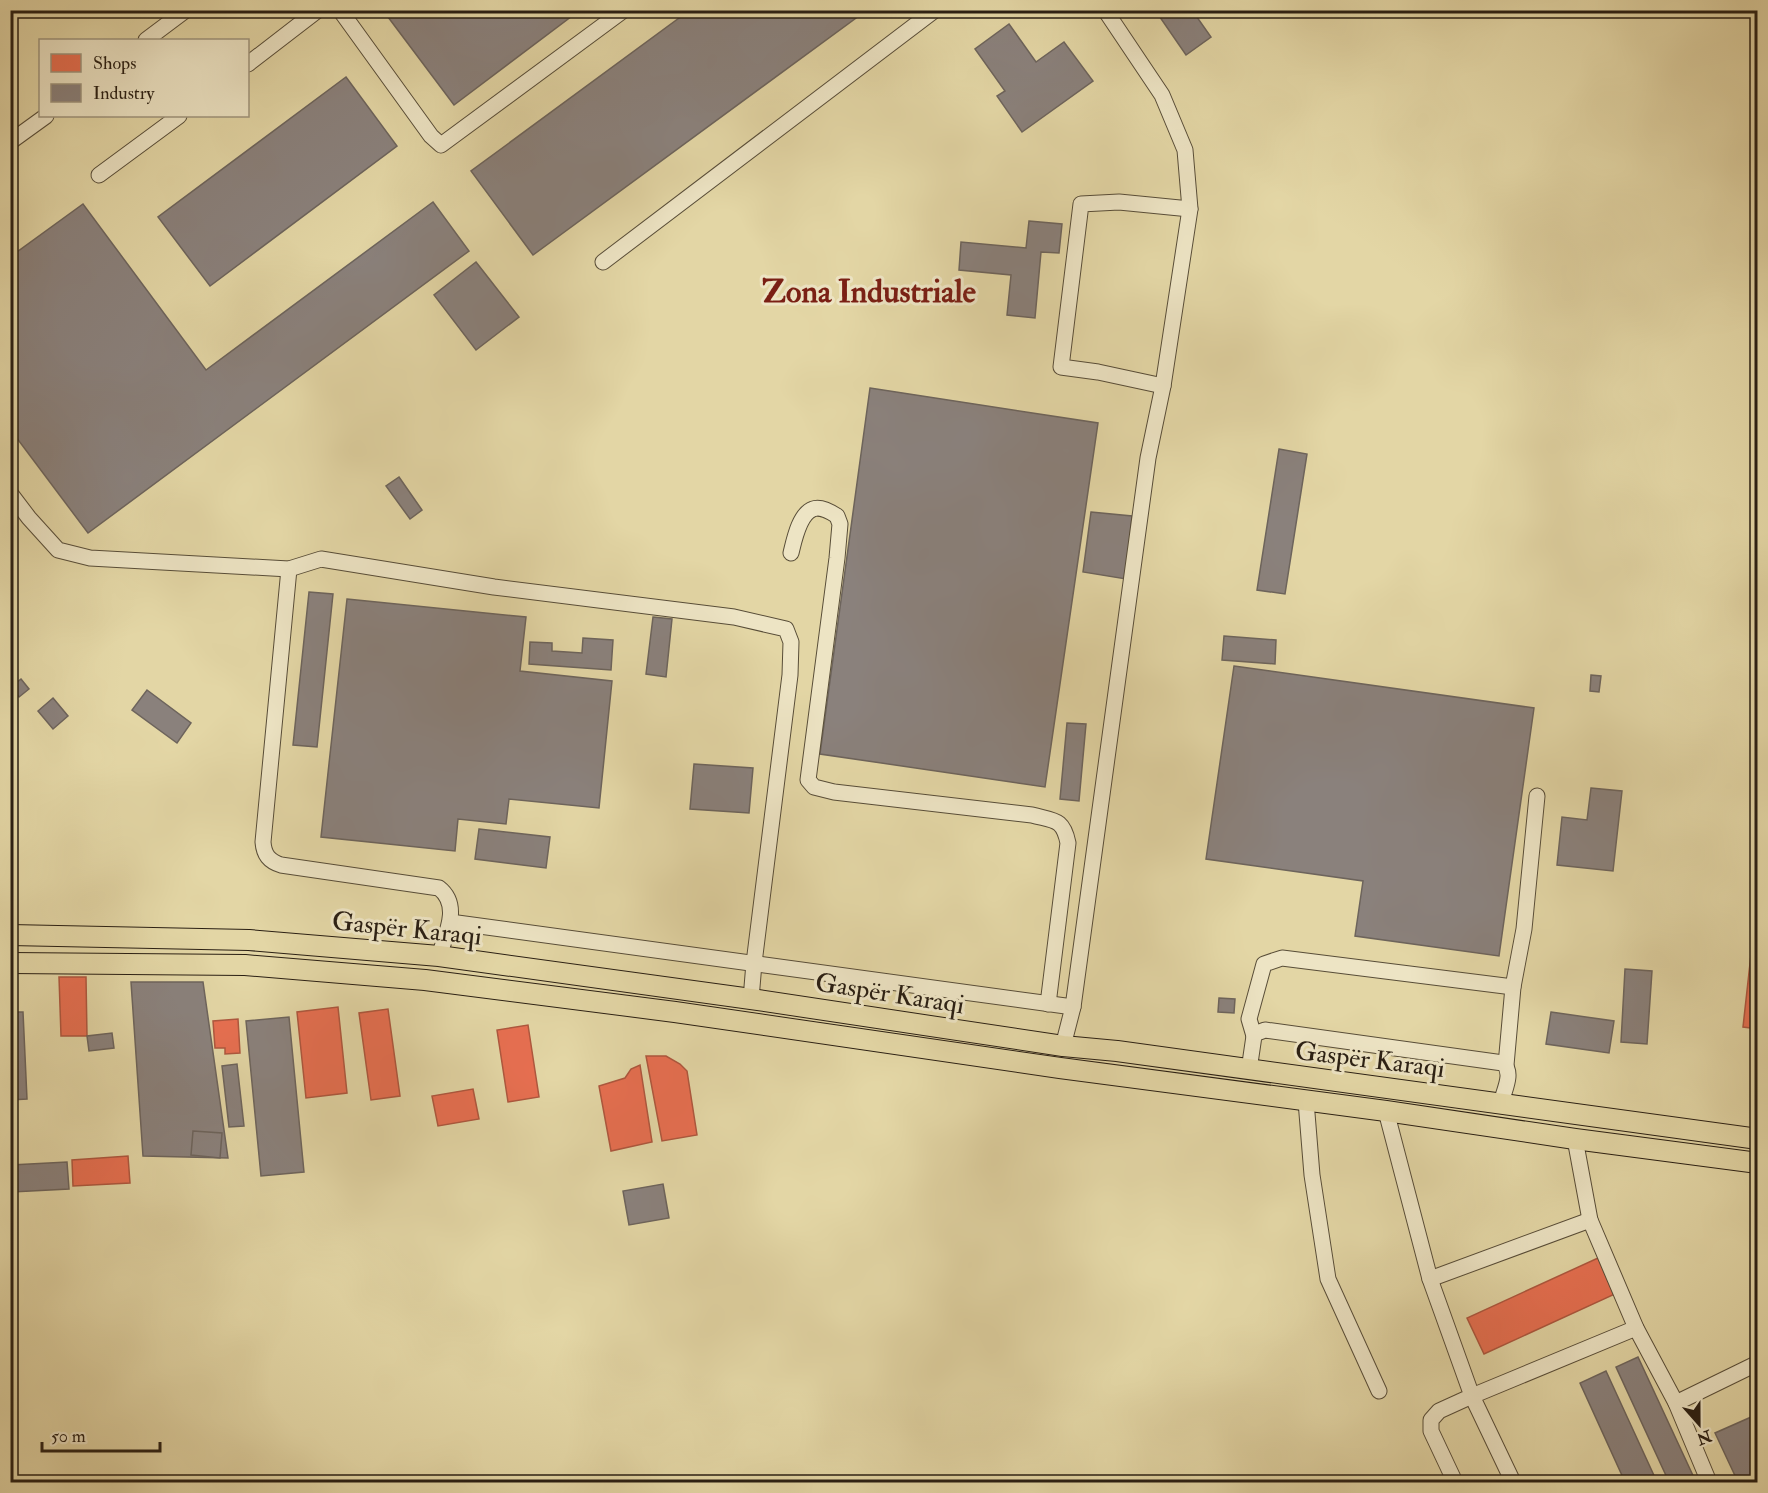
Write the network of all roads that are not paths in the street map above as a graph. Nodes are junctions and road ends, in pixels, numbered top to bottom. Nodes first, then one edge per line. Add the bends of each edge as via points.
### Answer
1 (186, 10) edge
2 (318, 10) edge
3 (340, 10) edge
4 (624, 10) edge
5 (935, 10) edge
6 (1105, 10) edge
7 (147, 39) edge
8 (249, 63) edge
9 (45, 117) edge
10 (177, 117) edge
11 (10, 142) edge
12 (99, 175) dead end
13 (1190, 209) junction
14 (603, 262) dead end
15 (1163, 386) junction
16 (10, 493) edge
17 (791, 553) dead end
18 (289, 569) junction
19 (1537, 796) dead end
20 (450, 922) junction
21 (10, 935) edge
22 (439, 956) junction
23 (10, 963) edge
24 (754, 963) junction
25 (1513, 987) junction
26 (751, 999) junction
27 (1048, 1004) junction
28 (1073, 1007) junction
29 (1254, 1036) junction
30 (1062, 1046) junction
31 (1506, 1065) junction
32 (1249, 1070) junction
33 (1306, 1101) junction
34 (1501, 1103) junction
35 (1386, 1111) junction
36 (1575, 1139) junction
37 (1758, 1139) edge
38 (1758, 1163) edge
39 (1590, 1220) junction
40 (1430, 1279) junction
41 (1636, 1328) junction
42 (1758, 1363) edge
43 (1379, 1391) dead end
44 (1472, 1396) junction
45 (1676, 1403) junction
46 (1455, 1482) edge
47 (1513, 1482) edge
48 (1709, 1482) edge

1 - 7 street
2 - 8 street
3 - 4 street via 441,145
5 - 14 street
6 - 13 street via 1162,95 1185,150
9 - 11 street
10 - 12 street
13 - 15 street
13 - 15 street via 1119,202 1081,204 1061,367
15 - 28 street via 1148,458
16 - 18 street via 58,550 90,558
17 - 27 street via 795,535 813,509 837,516 837,558 808,780 814,787 1032,815 1059,822 1065,830 1068,843
18 - 20 street via 263,842 267,858 281,866 439,888 451,905
18 - 24 street via 321,559 494,587 734,617 786,629 791,642 790,675
19 - 25 street via 1524,929
20 - 22 street
20 - 24 street
21 - 22 main road, Gaspër Karaqi via 249,940
22 - 26 main road, Gaspër Karaqi
23 - 33 main road, Gaspër Karaqi via 245,965 425,980
24 - 26 street
24 - 27 street
25 - 29 street via 1282,958 1264,964 1249,1019
25 - 31 street
26 - 30 main road, Gaspër Karaqi
27 - 28 street
28 - 30 street
29 - 31 street via 1265,1030
29 - 32 street
30 - 32 main road, Gaspër Karaqi
31 - 34 street via 1509,1073
32 - 34 main road, Gaspër Karaqi
33 - 35 main road, Gaspër Karaqi
33 - 43 street via 1312,1175 1328,1279
34 - 37 main road, Gaspër Karaqi
35 - 36 main road, Gaspër Karaqi
35 - 40 street
36 - 38 main road, Gaspër Karaqi
36 - 39 street
39 - 40 street
39 - 41 street
40 - 44 street
41 - 44 street
41 - 45 street
42 - 45 street
44 - 46 street via 1439,1411 1431,1420 1431,1431
44 - 47 street
45 - 48 street

